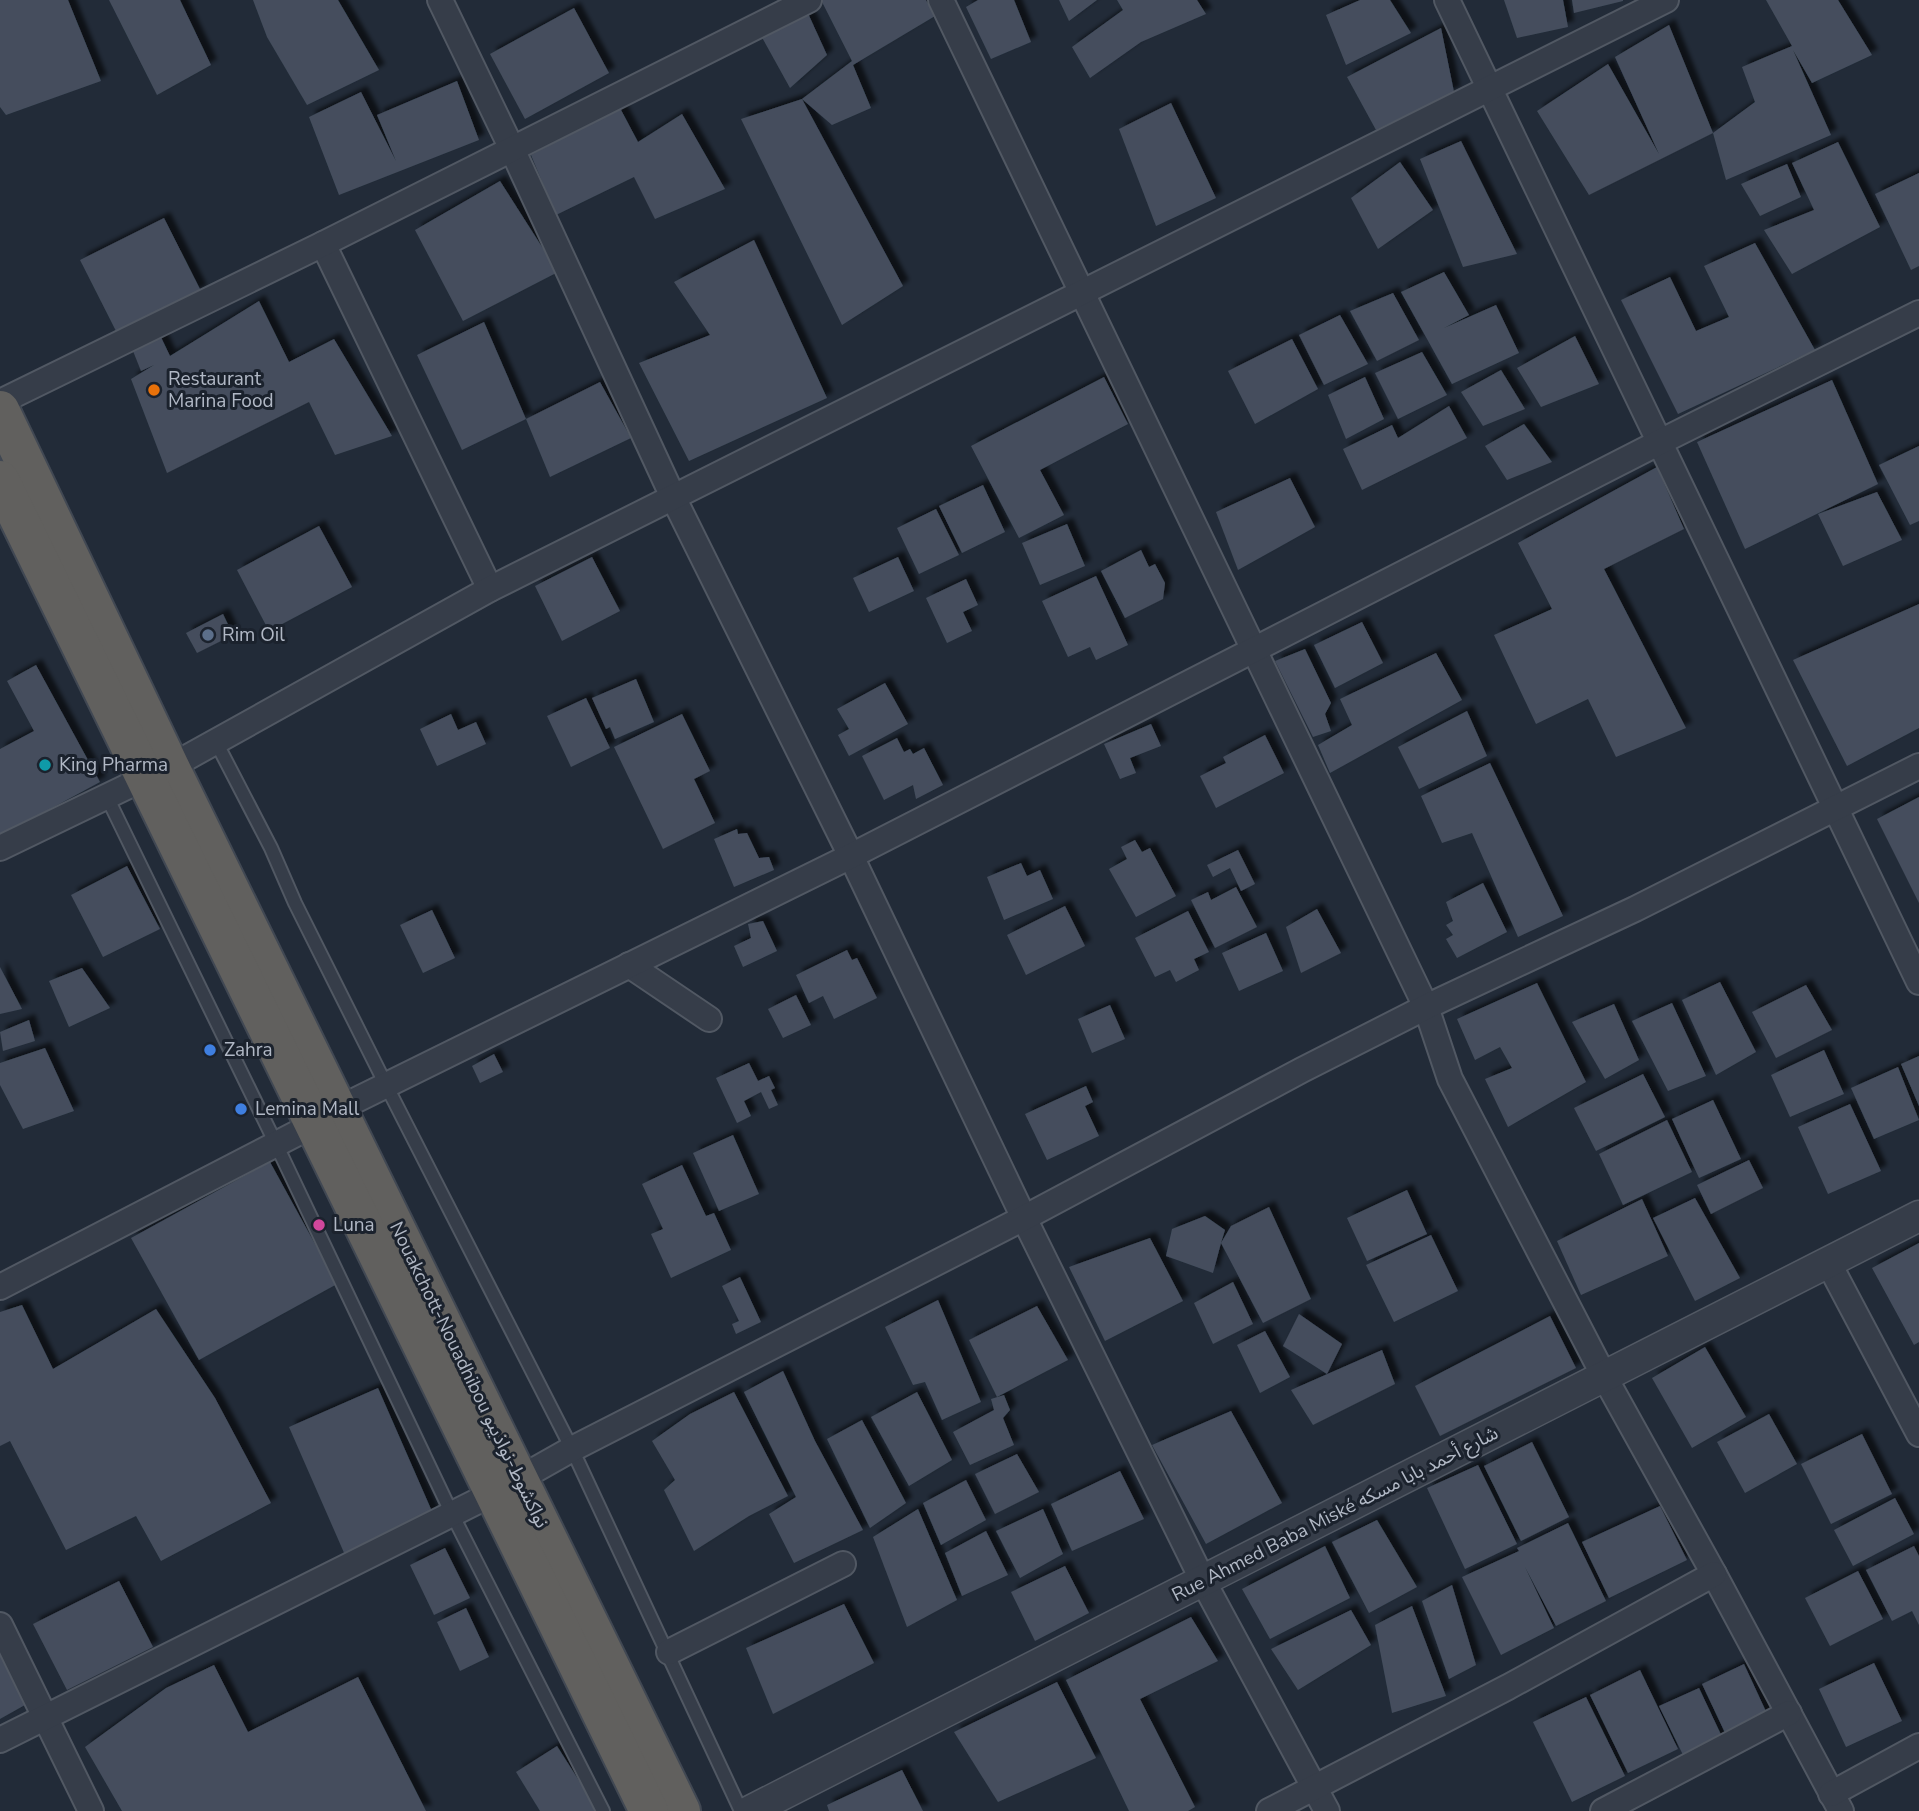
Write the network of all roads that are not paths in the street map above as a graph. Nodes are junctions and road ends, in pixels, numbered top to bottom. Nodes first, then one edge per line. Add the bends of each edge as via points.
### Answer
1 (440, 0) edge
2 (809, 0) edge
3 (941, 0) edge
4 (1447, 0) edge
5 (1666, 0) edge
6 (1490, 89) junction
7 (512, 149) junction
8 (323, 244) junction
9 (1082, 293) junction
10 (1919, 313) edge
11 (0, 402) edge
12 (0, 410) edge
13 (1660, 442) junction
14 (0, 480) edge
15 (673, 496) junction
16 (490, 589) junction
17 (1255, 651) junction
18 (215, 740) junction
19 (1919, 766) edge
20 (157, 773) junction
21 (107, 797) junction
22 (1836, 808) junction
23 (0, 848) edge
24 (851, 856) junction
25 (629, 965) junction
26 (1919, 982) edge
27 (1426, 1007) junction
28 (709, 1019) dead end
29 (386, 1085) junction
30 (326, 1117) junction
31 (276, 1144) junction
32 (1919, 1216) edge
33 (1024, 1218) junction
34 (1828, 1262) junction
35 (0, 1287) edge
36 (1604, 1376) junction
37 (1919, 1434) edge
38 (572, 1449) junction
39 (507, 1486) junction
40 (452, 1514) junction
41 (843, 1564) dead end
42 (1714, 1574) junction
43 (1203, 1581) junction
44 (0, 1625) edge
45 (669, 1652) junction
46 (1789, 1713) junction
47 (45, 1716) junction
48 (0, 1740) edge
49 (1919, 1746) edge
50 (1316, 1788) junction
51 (1836, 1802) edge
52 (91, 1811) edge
53 (603, 1811) edge
54 (649, 1811) edge
55 (681, 1811) edge
56 (741, 1811) edge
57 (750, 1811) edge
58 (1269, 1811) edge
59 (1327, 1811) edge
60 (1603, 1811) edge

1 - 7 street
2 - 7 street
3 - 9 street
4 - 6 street
5 - 6 street
6 - 9 street
6 - 13 street
7 - 8 street
7 - 15 street
8 - 11 street
8 - 16 street
9 - 15 street
9 - 17 street
10 - 13 street
12 - 20 highway, Nouakchott-Nouadhibou نواكشوط-نواذيبو
13 - 17 street
13 - 22 street
14 - 20 highway, Nouakchott-Nouadhibou نواكشوط-نواذيبو
15 - 16 street
15 - 24 street
16 - 18 street
17 - 24 street
17 - 27 street
18 - 20 street
18 - 29 lane
19 - 22 street
20 - 21 street
20 - 30 highway, Nouakchott-Nouadhibou نواكشوط-نواذيبو
21 - 23 street
21 - 31 lane
22 - 26 street
22 - 27 street
24 - 25 street
24 - 33 street
25 - 28 street
25 - 29 street
27 - 33 street
27 - 36 street via 1450,1079
29 - 30 street
29 - 38 lane
30 - 31 street
30 - 39 highway, Nouakchott-Nouadhibou نواكشوط-نواذيبو
31 - 35 street
31 - 40 lane
32 - 34 street, Rue Ahmed Baba Miské شارع أحمد بابا مسكه
33 - 38 street
33 - 43 street
34 - 36 street, Rue Ahmed Baba Miské شارع أحمد بابا مسكه
34 - 37 street
36 - 42 street
36 - 43 street, Rue Ahmed Baba Miské شارع أحمد بابا مسكه
38 - 39 street
38 - 45 lane
39 - 40 street
39 - 54 highway, Nouakchott-Nouadhibou نواكشوط-نواذيبو
39 - 55 highway, Nouakchott-Nouadhibou نواكشوط-نواذيبو
40 - 47 street
40 - 53 lane
41 - 45 street
42 - 46 street
42 - 50 street
43 - 50 street
43 - 57 street, Rue Ahmed Baba Miské شارع أحمد بابا مسكه
44 - 47 street
45 - 56 lane
46 - 51 street
46 - 60 street
47 - 48 street
47 - 52 street
49 - 51 street
50 - 58 street
50 - 59 street

